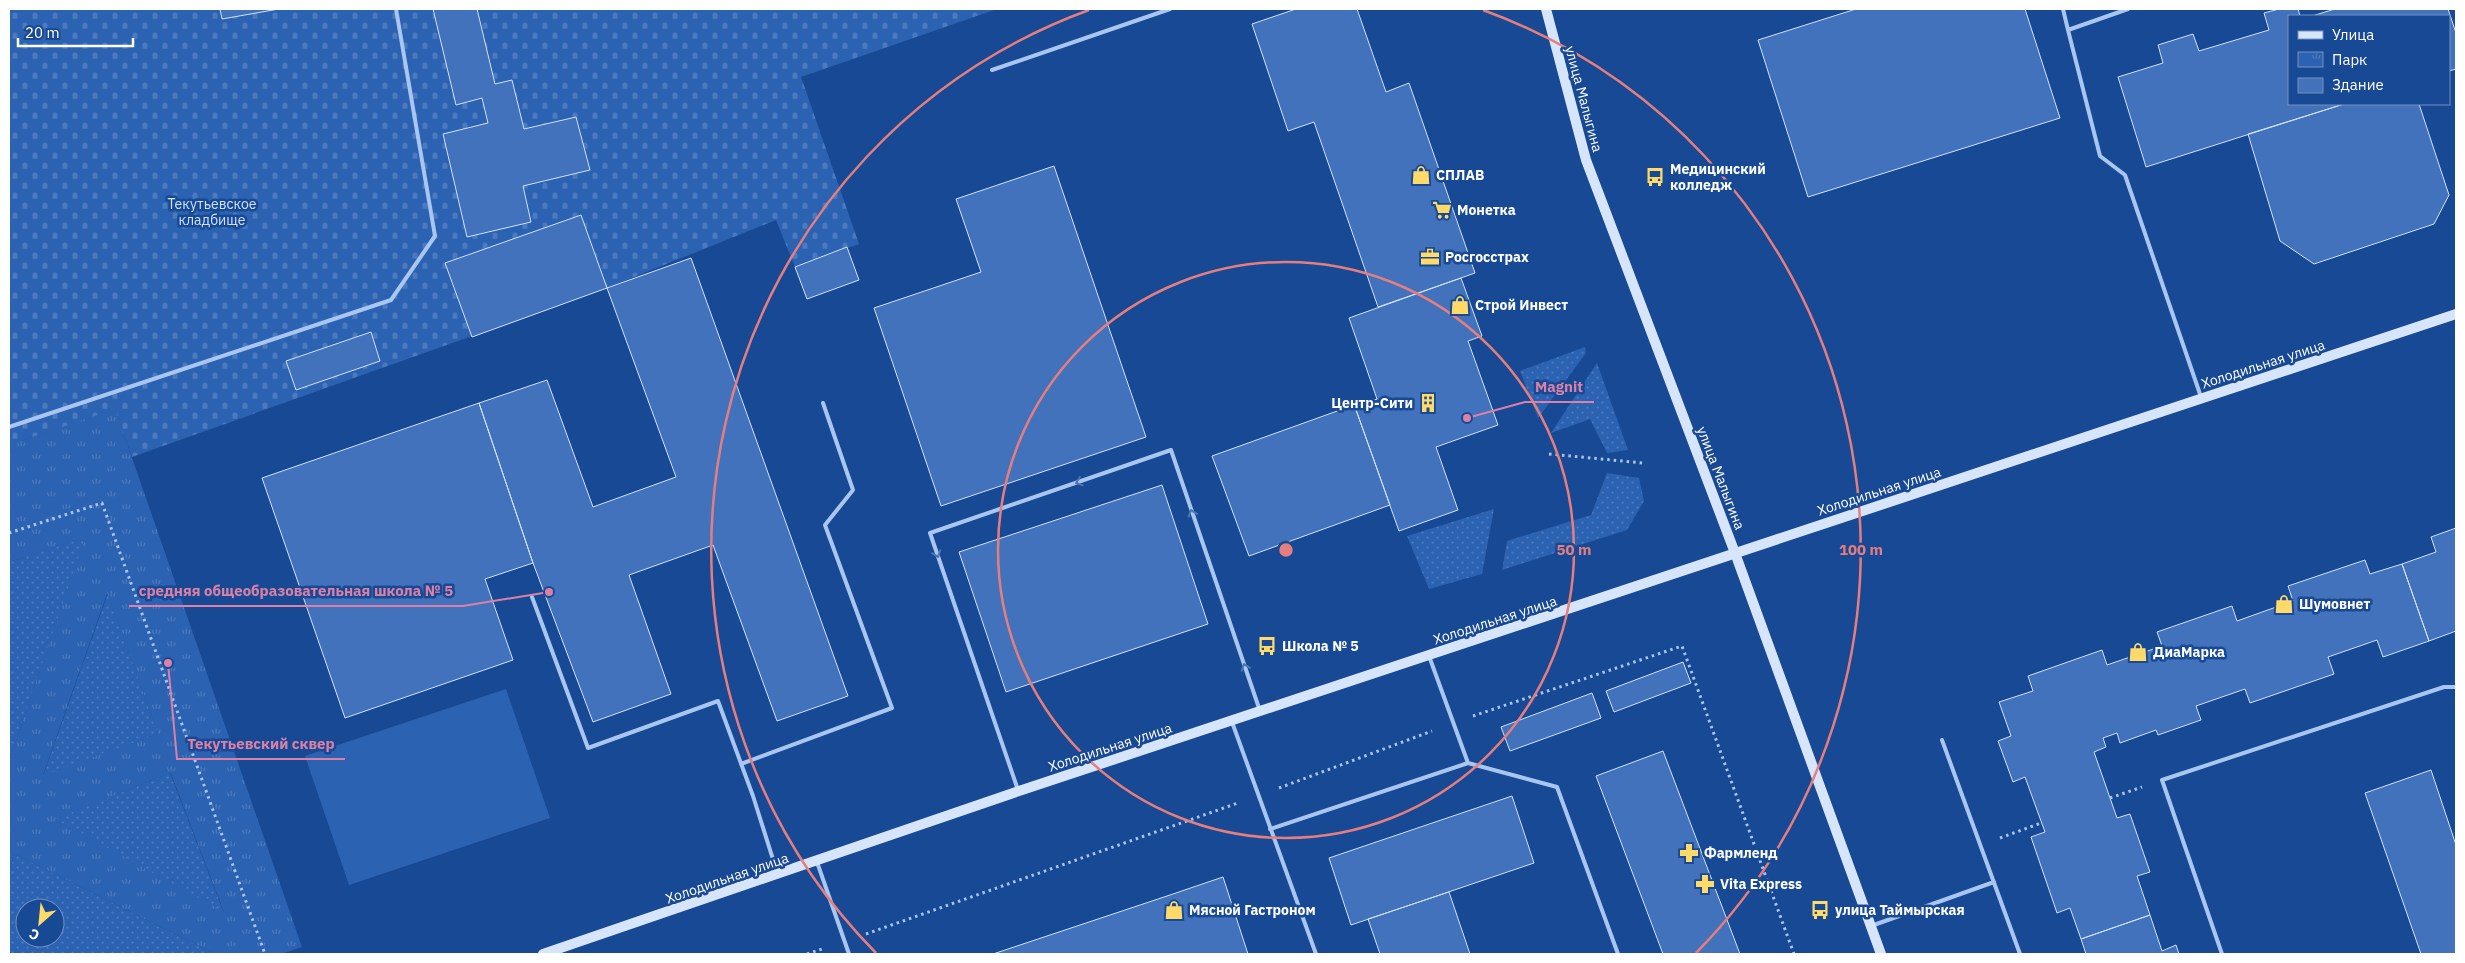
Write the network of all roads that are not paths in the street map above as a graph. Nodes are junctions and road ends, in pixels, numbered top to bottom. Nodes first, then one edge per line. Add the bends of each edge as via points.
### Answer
1 (396, 9) edge
2 (1170, 9) edge
3 (1546, 9) edge
4 (2063, 9) edge
5 (2128, 9) edge
6 (2068, 30) junction
7 (992, 70) dead end
8 (2456, 314) edge
9 (2202, 399) junction
10 (823, 403) dead end
11 (9, 427) edge
12 (1735, 554) junction
13 (532, 597) dead end
14 (1429, 656) junction
15 (2456, 686) edge
16 (1261, 713) junction
17 (1232, 722) junction
18 (1942, 740) dead end
19 (1468, 763) junction
20 (741, 764) junction
21 (1019, 792) junction
22 (1270, 829) junction
23 (817, 862) junction
24 (778, 875) junction
25 (1994, 882) junction
26 (1870, 926) junction
27 (543, 954) edge
28 (849, 954) edge
29 (1316, 954) edge
30 (1618, 954) edge
31 (1881, 954) edge
32 (2020, 954) edge
33 (2222, 954) edge

1 - 11 lane via 435,236 391,300
2 - 7 lane
3 - 12 street, улица Малыгина via 1586,160
4 - 6 lane
5 - 6 lane
6 - 9 lane via 2100,156 2125,175
8 - 9 street, Холодильная улица
9 - 12 street, Холодильная улица
10 - 20 lane via 853,490 825,525 892,708
12 - 14 street, Холодильная улица
12 - 26 street, улица Малыгина
13 - 20 lane via 588,748 718,701
14 - 16 street, Холодильная улица
14 - 19 lane
15 - 33 lane via 2444,687 2162,780
16 - 17 street, Холодильная улица
16 -> 21 lane via 1171,450 930,533
17 - 21 street, Холодильная улица
17 - 22 lane
18 - 25 lane
19 - 22 lane
19 - 30 lane via 1556,787
20 - 24 lane
21 - 23 street, Холодильная улица
22 - 29 lane
23 - 24 street, Холодильная улица
23 - 28 lane
24 - 27 street, Холодильная улица
25 - 26 lane
25 - 32 lane
26 - 31 street, улица Малыгина

